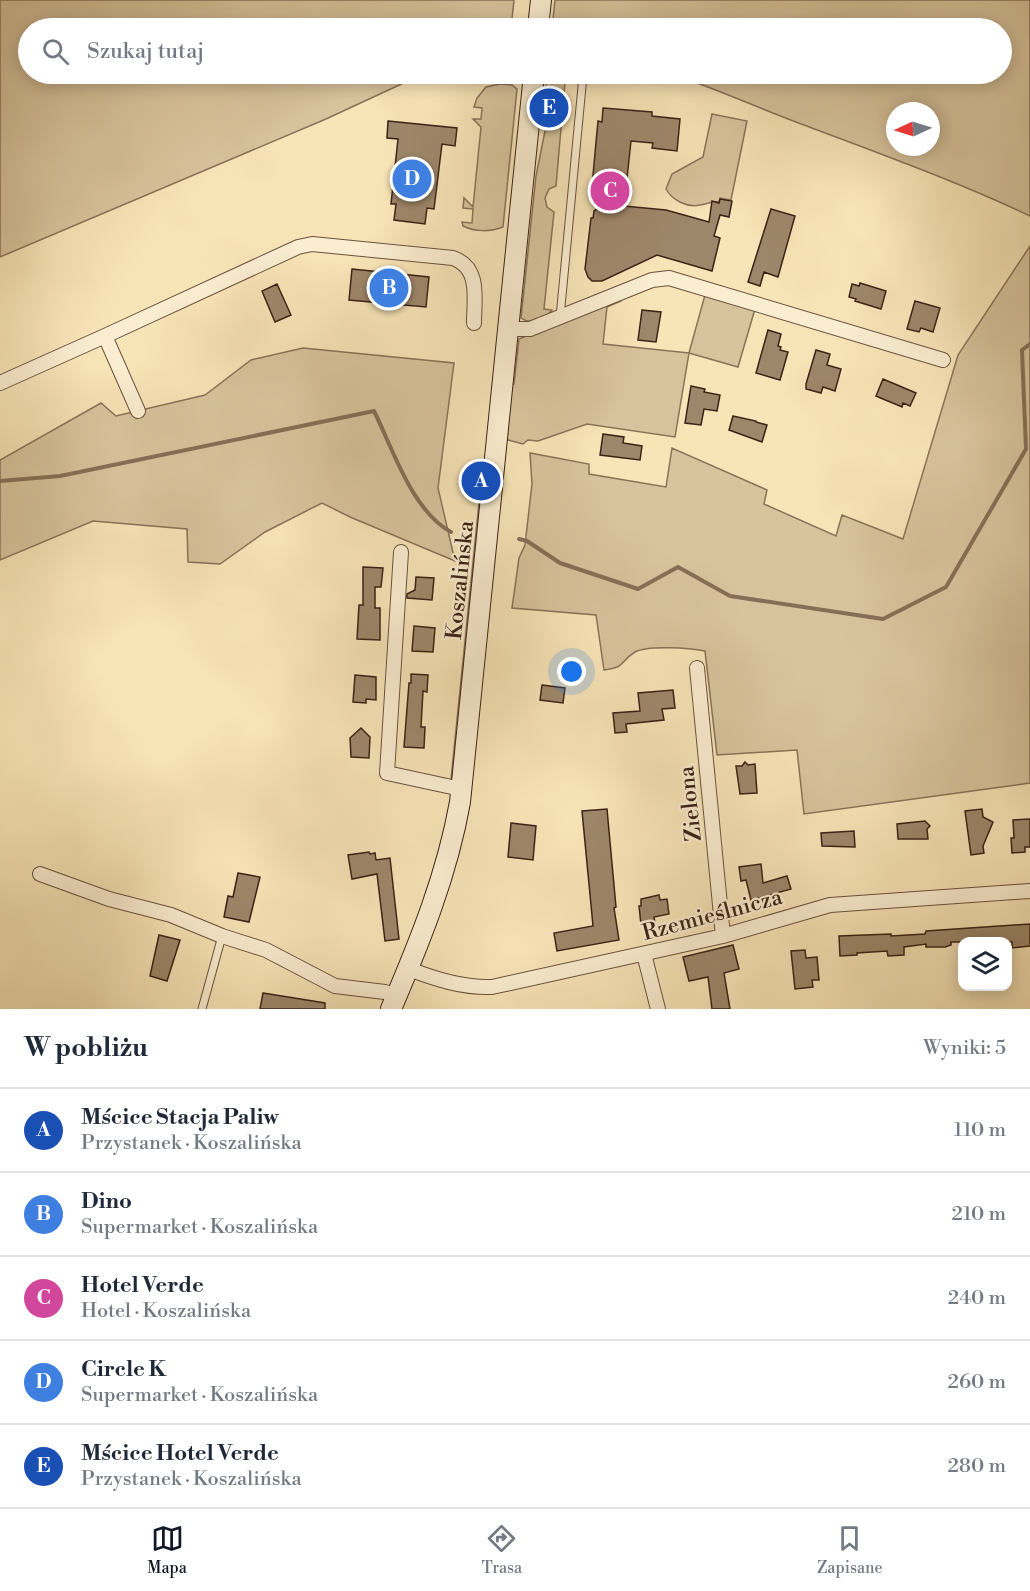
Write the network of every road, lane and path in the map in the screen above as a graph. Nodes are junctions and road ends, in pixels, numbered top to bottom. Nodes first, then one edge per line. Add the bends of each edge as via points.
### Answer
1 (541, 0) edge
2 (539, 18) edge
3 (533, 84) edge
4 (582, 84) edge
5 (544, 102) dead end
6 (565, 104) dead end
7 (560, 317) junction
8 (474, 323) dead end
9 (509, 329) junction
10 (105, 336) junction
11 (943, 360) dead end
12 (0, 382) edge
13 (138, 411) dead end
14 (401, 552) dead end
15 (697, 668) dead end
16 (461, 789) junction
17 (40, 874) dead end
18 (1030, 891) edge
19 (222, 936) junction
20 (723, 936) junction
21 (644, 954) junction
22 (409, 969) junction
23 (394, 1003) edge
24 (202, 1009) edge
25 (658, 1009) edge

1 - 2 main road
3 - 9 main road, Koszalińska
4 - 7 lane
5 - 6 path
7 - 9 street via 530,329
7 - 11 street via 652,280 669,278
8 - 10 street via 473,276 461,261 312,244
9 - 16 main road, Koszalińska
10 - 12 street
10 - 13 street
14 - 16 street via 387,773
15 - 20 street, Zielona
16 - 22 main road, Koszalińska via 443,877
17 - 19 street via 108,899 171,915
18 - 20 street, Rzemieślnicza via 830,904
19 - 23 street via 266,950 335,986 386,992
19 - 24 lane
20 - 21 street, Rzemieślnicza
21 - 22 street, Rzemieślnicza via 492,987 463,986
21 - 25 street
22 - 23 main road, Koszalińska

